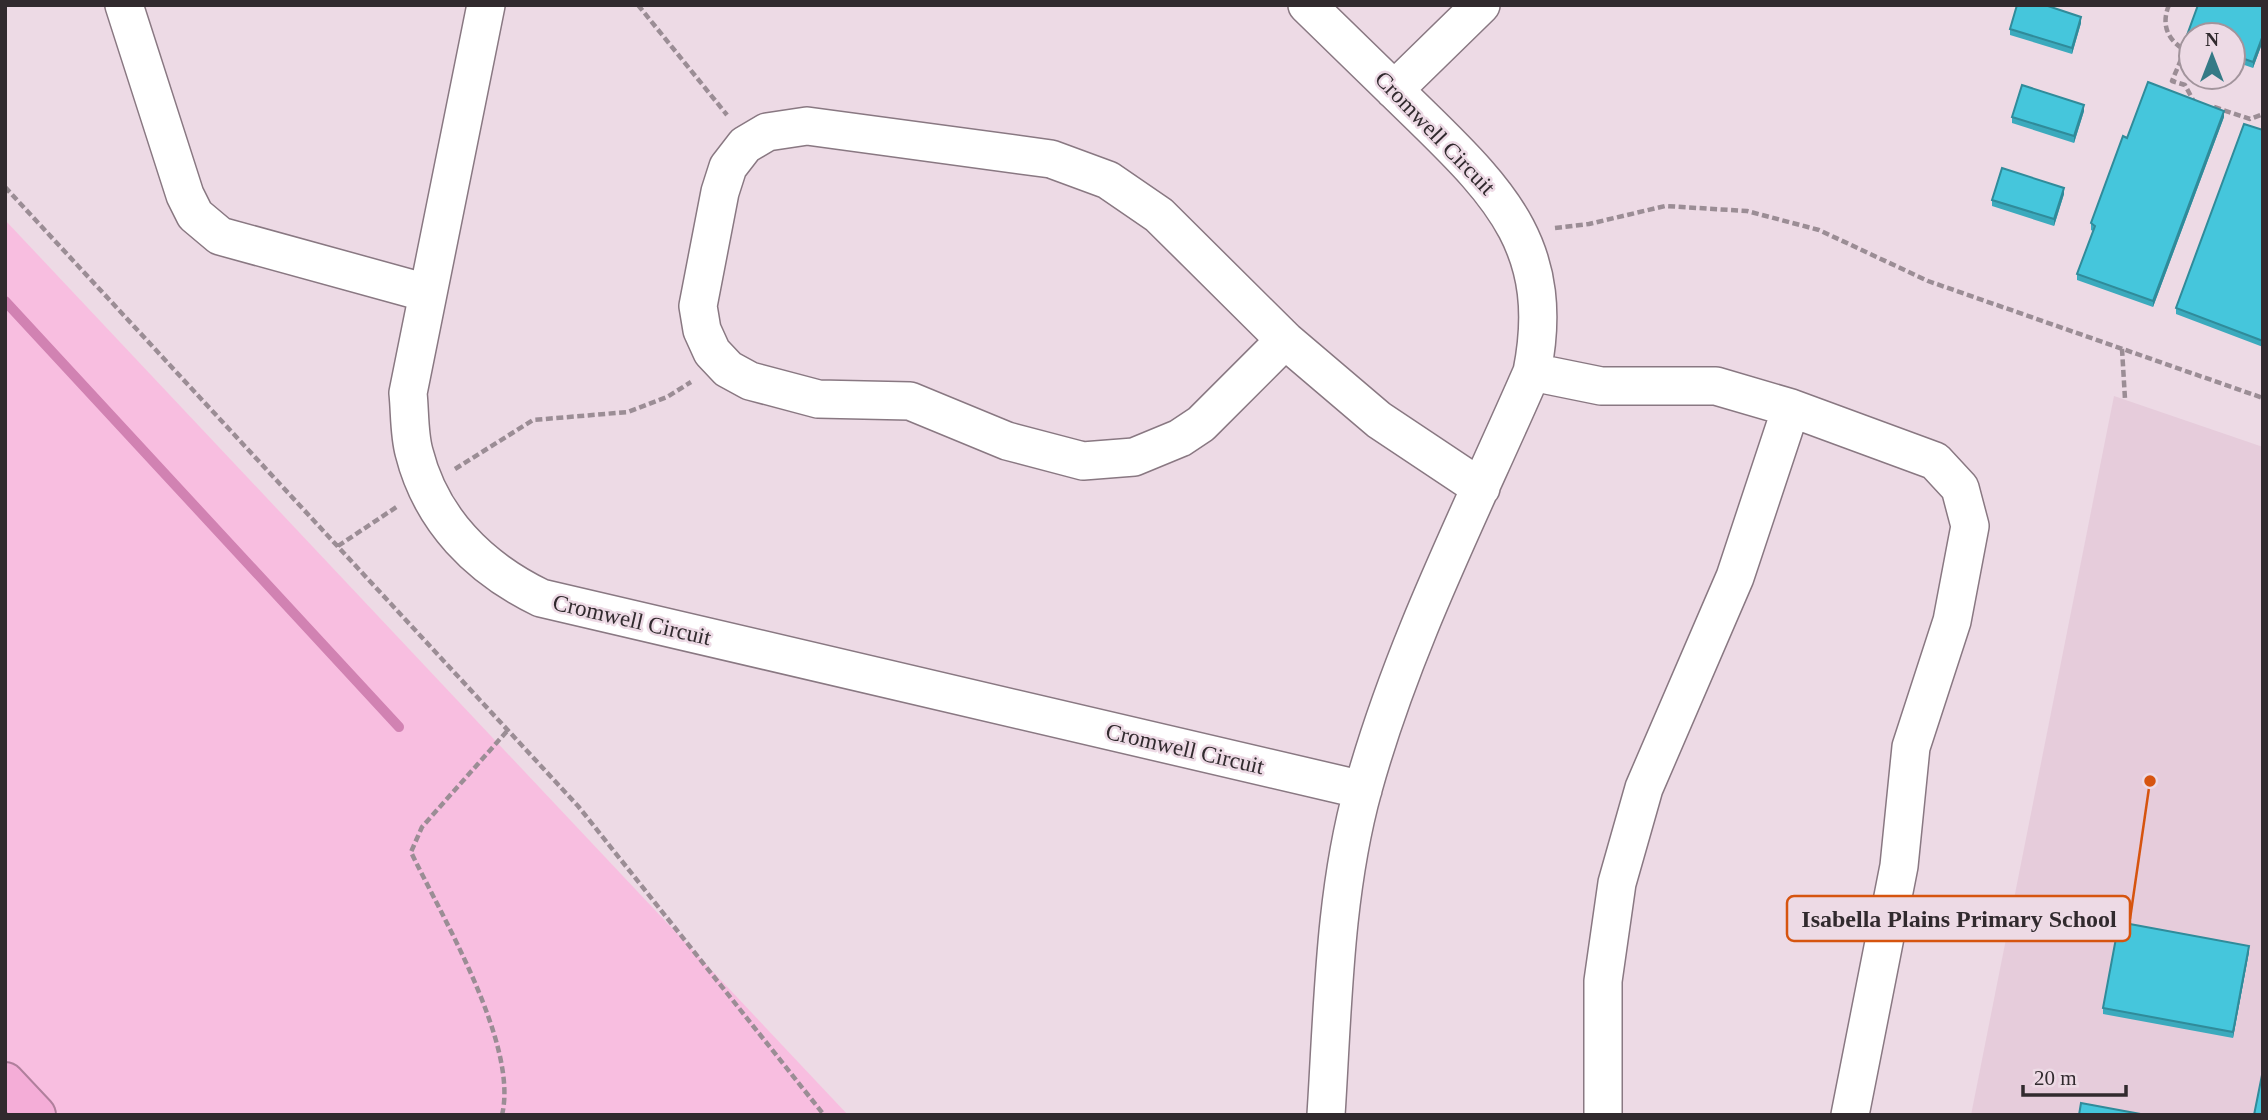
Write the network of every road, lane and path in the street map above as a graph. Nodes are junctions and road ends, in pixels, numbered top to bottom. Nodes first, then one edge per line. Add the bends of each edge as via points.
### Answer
1 (124, 5) edge
2 (486, 5) edge
3 (638, 5) edge
4 (1307, 5) edge
5 (1481, 5) edge
6 (2169, 5) edge
7 (1394, 90) junction
8 (2263, 114) edge
9 (749, 143) junction
10 (5, 187) edge
11 (1552, 228) dead end
12 (427, 293) junction
13 (1285, 340) junction
14 (2122, 349) junction
15 (722, 363) junction
16 (1532, 372) junction
17 (2125, 398) dead end
18 (2263, 398) edge
19 (1791, 408) junction
20 (435, 482) junction
21 (1481, 488) junction
22 (338, 546) junction
23 (508, 730) junction
24 (1363, 790) junction
25 (5, 1082) edge
26 (36, 1115) edge
27 (502, 1115) edge
28 (824, 1115) edge
29 (1326, 1115) edge
30 (1603, 1115) edge
31 (1850, 1115) edge

1 - 12 street via 195,215 220,236
2 - 12 street, Cromwell Circuit
3 - 9 path
4 - 7 street, Cromwell Circuit
5 - 7 street
6 - 8 path via 2164,16 2166,29 2185,50 2172,81 2185,85 2190,99 2250,119
7 - 16 street, Cromwell Circuit via 1478,171 1511,214 1532,264 1537,291
9 - 13 street via 767,132 807,127 1062,163 1108,180 1159,215
9 - 15 street via 729,167 720,192 698,306 702,330
10 - 22 path
11 - 14 path via 1665,206 1747,211 1819,230 1928,281
12 - 20 street, Cromwell Circuit via 408,393 413,451
13 - 15 street via 1201,424 1180,438 1133,457 1083,461 1007,442 910,401 818,399 750,381
13 - 21 street via 1379,420
14 - 17 path
14 - 18 path
15 - 20 path via 667,397 628,412 533,420
16 - 19 street via 1601,386 1716,386
16 - 21 street, Cromwell Circuit
19 - 30 street via 1735,577 1644,788 1617,883 1603,981
19 - 31 street via 1935,461 1961,488 1970,526 1952,621 1911,747 1899,866
20 - 22 path
20 - 24 street, Cromwell Circuit via 434,505 468,551 514,585 541,598
21 - 24 street, Cromwell Circuit via 1410,645
22 - 23 path
23 - 27 path via 422,827 411,852 495,1035 505,1084
23 - 28 path via 578,806
24 - 29 street, Cromwell Circuit via 1337,948
25 - 26 highway

